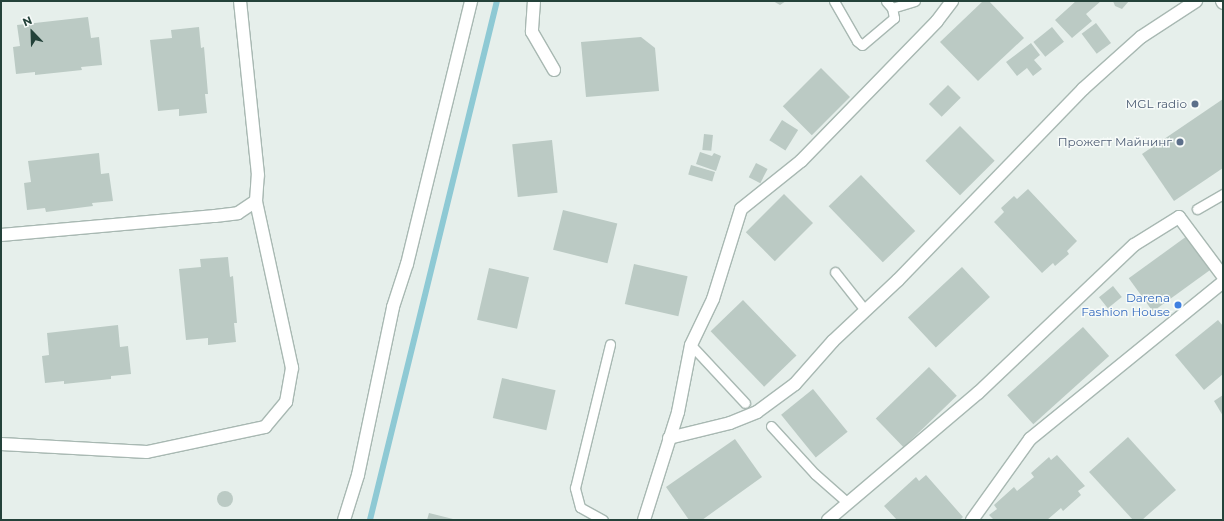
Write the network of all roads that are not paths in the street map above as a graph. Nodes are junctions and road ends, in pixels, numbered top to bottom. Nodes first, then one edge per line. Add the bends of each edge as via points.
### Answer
1 (240, 1) edge
2 (471, 1) edge
3 (534, 1) edge
4 (834, 1) edge
5 (915, 1) edge
6 (1196, 1) edge
7 (949, 2) edge
8 (889, 4) edge
9 (554, 70) dead end
10 (1223, 194) edge
11 (256, 201) junction
12 (1197, 209) dead end
13 (1, 235) edge
14 (835, 272) dead end
15 (1223, 276) edge
16 (1223, 282) edge
17 (865, 310) junction
18 (610, 344) dead end
19 (691, 345) junction
20 (745, 403) dead end
21 (771, 426) dead end
22 (669, 438) junction
23 (1, 444) edge
24 (848, 503) junction
25 (344, 520) edge
26 (603, 520) edge
27 (644, 520) edge
28 (828, 520) edge
29 (972, 520) edge

1 - 11 street via 258,175
2 - 25 street via 407,264 393,307 358,475
3 - 9 street via 532,32
4 - 8 lane via 857,41 862,45 892,23 894,18
5 - 8 lane
6 - 17 street via 1141,38 1093,80
7 - 19 street via 937,21 801,161 741,209 713,299
10 - 12 lane
11 - 13 street via 238,213
11 - 23 street via 292,368 286,402 265,427 147,452
14 - 17 lane
15 - 24 street via 1179,217 1172,221 1134,245 978,393
16 - 29 street via 1030,439
17 - 22 street via 795,384 756,412 713,429
18 - 26 lane via 575,488 580,507
19 - 20 lane
19 - 22 street via 678,412
21 - 24 lane via 815,474
22 - 27 street
24 - 28 street

